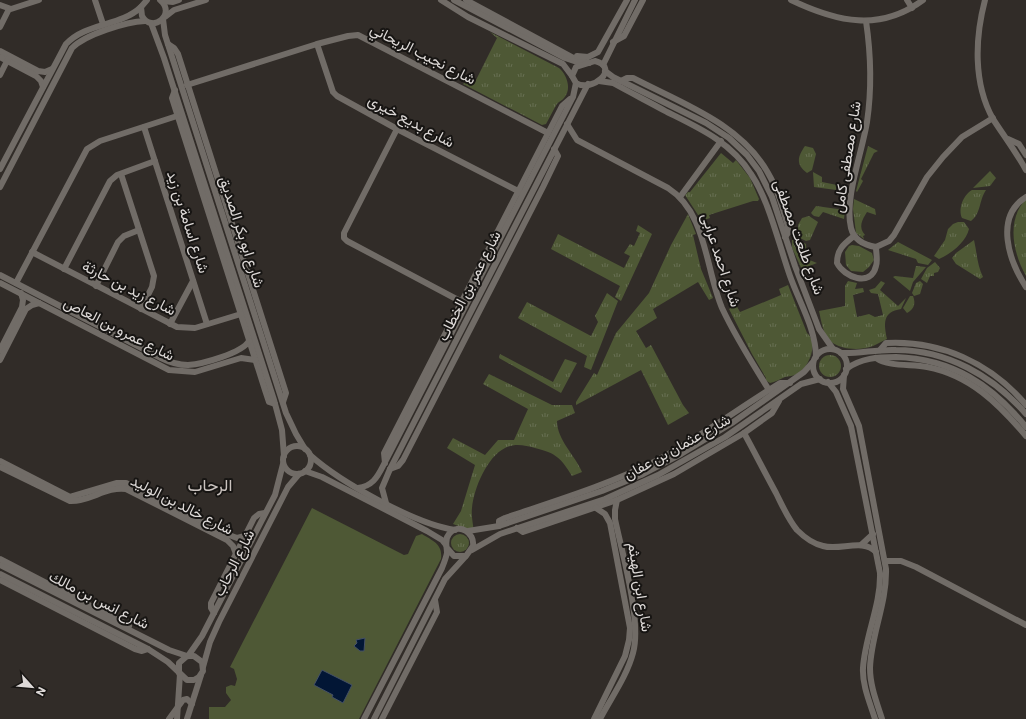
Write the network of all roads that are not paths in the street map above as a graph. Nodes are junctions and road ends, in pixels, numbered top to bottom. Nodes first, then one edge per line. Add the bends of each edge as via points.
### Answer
1 (39, 0) edge
2 (95, 0) edge
3 (179, 0) edge
4 (206, 0) edge
5 (441, 0) edge
6 (454, 0) edge
7 (627, 0) edge
8 (635, 0) edge
9 (644, 0) edge
10 (791, 0) edge
11 (907, 0) edge
12 (923, 0) edge
13 (984, 0) edge
14 (161, 1) edge
15 (468, 1) edge
16 (144, 2) edge
17 (0, 5) edge
18 (912, 8) junction
19 (9, 9) junction
20 (164, 18) junction
21 (866, 21) junction
22 (148, 22) junction
23 (103, 24) junction
24 (0, 27) edge
25 (613, 42) junction
26 (168, 44) junction
27 (317, 44) junction
28 (0, 51) edge
29 (564, 52) junction
30 (0, 58) edge
31 (8, 59) junction
32 (589, 63) junction
33 (582, 64) junction
34 (604, 68) junction
35 (52, 69) junction
36 (0, 75) edge
37 (572, 76) junction
38 (599, 81) junction
39 (621, 81) junction
40 (576, 83) junction
41 (588, 84) junction
42 (187, 85) junction
43 (43, 87) junction
44 (175, 90) junction
45 (573, 97) junction
46 (661, 101) junction
47 (658, 107) junction
48 (178, 116) junction
49 (993, 118) junction
50 (567, 124) junction
51 (144, 127) junction
52 (397, 129) junction
53 (548, 134) junction
54 (1008, 139) junction
55 (721, 141) junction
56 (554, 148) junction
57 (1026, 155) edge
58 (155, 161) junction
59 (207, 163) junction
60 (200, 166) junction
61 (0, 169) edge
62 (1026, 170) edge
63 (121, 174) junction
64 (0, 187) edge
65 (521, 193) junction
66 (680, 197) junction
67 (1026, 197) edge
68 (139, 230) junction
69 (854, 236) junction
70 (785, 237) junction
71 (876, 247) junction
72 (32, 252) junction
73 (64, 269) junction
74 (0, 275) edge
75 (480, 278) junction
76 (486, 281) junction
77 (193, 282) junction
78 (0, 283) edge
79 (16, 284) junction
80 (96, 286) junction
81 (1026, 287) edge
82 (21, 294) junction
83 (462, 302) junction
84 (39, 303) junction
85 (141, 309) junction
86 (241, 314) junction
87 (82, 317) junction
88 (90, 321) junction
89 (79, 323) junction
90 (170, 324) junction
91 (207, 324) junction
92 (87, 328) junction
93 (249, 341) junction
94 (833, 349) junction
95 (0, 350) edge
96 (880, 350) junction
97 (841, 353) junction
98 (876, 358) junction
99 (814, 359) junction
100 (0, 360) edge
101 (255, 360) junction
102 (845, 372) junction
103 (820, 379) junction
104 (828, 382) junction
105 (790, 383) junction
106 (768, 390) junction
107 (779, 400) junction
108 (283, 402) junction
109 (275, 404) junction
110 (1026, 405) edge
111 (1026, 414) edge
112 (1026, 427) edge
113 (744, 433) junction
114 (1026, 436) edge
115 (305, 449) junction
116 (310, 455) junction
117 (284, 456) junction
118 (0, 461) edge
119 (385, 463) junction
120 (284, 464) junction
121 (0, 467) edge
122 (390, 469) junction
123 (305, 471) junction
124 (299, 474) junction
125 (29, 480) junction
126 (358, 488) junction
127 (602, 491) junction
128 (605, 499) junction
129 (617, 500) junction
130 (386, 503) junction
131 (596, 508) junction
132 (265, 514) junction
133 (185, 516) junction
134 (499, 526) junction
135 (517, 528) junction
136 (455, 530) junction
137 (468, 531) junction
138 (873, 534) junction
139 (245, 536) junction
140 (862, 545) junction
141 (446, 546) junction
142 (472, 550) junction
143 (876, 552) junction
144 (236, 554) junction
145 (466, 556) junction
146 (0, 558) edge
147 (885, 561) junction
148 (0, 564) edge
149 (0, 574) edge
150 (0, 580) edge
151 (435, 600) junction
152 (214, 613) junction
153 (1026, 625) edge
154 (201, 637) junction
155 (152, 642) junction
156 (210, 642) junction
157 (148, 649) junction
158 (169, 650) junction
159 (187, 656) junction
160 (164, 659) junction
161 (202, 671) junction
162 (180, 674) junction
163 (179, 703) junction
164 (192, 704) junction
165 (601, 711) junction
166 (170, 719) edge
167 (177, 719) edge
168 (187, 719) edge
169 (364, 719) edge
170 (374, 719) edge
171 (382, 719) edge
172 (594, 719) edge
173 (600, 719) edge
174 (875, 719) edge
175 (882, 719) edge

1 - 19 street
2 - 23 street
3 - 14 street
4 - 20 street via 174,10
5 - 37 street via 468,17 563,64
6 - 33 street via 558,55
7 - 29 street via 595,54 581,57
8 - 25 street
9 - 25 street via 624,36
10 - 21 street via 835,17
11 - 18 street
12 - 18 street
13 - 49 street via 978,35 977,63 984,98
14 - 20 street, شارع ابو بكر الصديق via 166,10
15 - 29 street
16 - 22 street, شارع ابو بكر الصديق via 141,13
16 - 23 street via 129,16
17 - 19 street
18 - 21 street via 889,18
19 - 24 street
20 - 22 street via 158,23
20 - 26 street, شارع ابو بكر الصديق
21 - 69 street, شارع مصطفى كامل via 871,68 870,96 866,131 850,201 850,223
22 - 44 street, شارع ابو بكر الصديق via 158,37
22 - 64 street via 131,23 88,37 72,48
23 - 35 street via 86,29 72,38 61,51
25 - 34 street
26 - 42 street via 177,51
26 - 59 street, شارع ابو بكر الصديق
27 - 42 street, شارع نجيب الريحاني
27 - 52 street, شارع بديع خيرى via 333,92
27 - 53 street, شارع نجيب الريحاني via 358,35
28 - 31 street
29 - 32 street via 577,60
30 - 31 street
31 - 35 street via 38,71
31 - 36 street
31 - 43 street via 36,76
32 - 33 street
32 - 34 street via 595,61
33 - 37 street via 576,67
34 - 38 street via 603,78
34 - 39 street, شارع طلعت مصطفى
35 - 43 street
37 - 40 street
38 - 41 street
38 - 47 street, شارع طلعت مصطفى via 613,83
39 - 46 street, شارع طلعت مصطفى
39 - 70 street via 633,78 716,121 741,139 760,160 774,185 788,227
40 - 41 street
40 - 45 street, شارع عمر بن الخطاب
41 - 50 street, شارع عمر بن الخطاب
42 - 108 street via 286,393
43 - 61 street
44 - 48 street via 172,98
44 - 60 street, شارع ابو بكر الصديق
45 - 53 street via 562,106
45 - 65 street, شارع عمر بن الخطاب
46 - 47 street
46 - 70 street, شارع طلعت مصطفى via 720,131 747,154 766,184
47 - 55 street, شارع طلعت مصطفى
48 - 51 street
48 - 86 street
49 - 54 street
49 - 71 street via 962,137 938,162 894,235 889,241
50 - 56 street, شارع عمر بن الخطاب
50 - 66 street, شارع احمد عرابى via 577,140 668,188
51 - 58 street, شارع اسامة بن زيد
51 - 72 street via 87,148
52 - 65 street, شارع بديع خيرى
52 - 83 street via 344,233 344,238
53 - 65 street
54 - 57 street via 1019,144
54 - 62 street
55 - 66 street
55 - 99 street, شارع طلعت مصطفى via 741,160 759,187 815,342
56 - 76 street, شارع عمر بن الخطاب
56 - 122 street via 558,156 543,187 403,460 398,466
58 - 63 street
58 - 77 street, شارع اسامة بن زيد
59 - 60 street
59 - 108 street, شارع ابو بكر الصديق
60 - 109 street, شارع ابو بكر الصديق
63 - 68 street
63 - 73 street via 107,185
65 - 75 street, شارع عمر بن الخطاب
65 - 83 street
66 - 106 street, شارع احمد عرابى via 696,220 721,306
67 - 81 street via 1012,209 1006,229 1014,263
68 - 80 street via 124,236 118,242
68 - 85 street via 154,279
69 - 71 street via 863,244
69 - 71 street via 842,246 838,254 837,263 847,275 862,279 871,275 877,264
70 - 94 street, شارع طلعت مصطفى via 819,329
72 - 73 street, شارع زيد بن حارثة
72 - 79 street
73 - 80 street, شارع زيد بن حارثة
74 - 79 street, شارع عمرو بن العاص
75 - 76 street
75 - 119 street, شارع عمر بن الخطاب
76 - 122 street, شارع عمر بن الخطاب
77 - 90 street
77 - 91 street, شارع اسامة بن زيد
78 - 82 street, شارع عمرو بن العاص
79 - 87 street, شارع عمرو بن العاص
80 - 85 street, شارع زيد بن حارثة
82 - 84 street, شارع عمرو بن العاص
82 - 95 street via 22,307
83 - 119 street via 384,453
84 - 89 street, شارع عمرو بن العاص
84 - 100 street via 26,310
85 - 90 street, شارع زيد بن حارثة
86 - 91 street, شارع زيد بن حارثة
86 - 93 street
87 - 88 street, شارع عمرو بن العاص
87 - 89 street
88 - 92 street
88 - 93 street, شارع عمرو بن العاص via 161,358 182,364 197,364 239,351
89 - 92 street, شارع عمرو بن العاص
90 - 91 street, شارع زيد بن حارثة via 189,329
92 - 101 street, شارع عمرو بن العاص via 176,371 195,372 245,357
93 - 101 street
94 - 97 street
94 - 99 street via 823,350
96 - 97 street
96 - 110 street via 886,343 904,343 928,346 956,354 976,362 995,375
96 - 111 street via 922,352 962,364 990,381
97 - 102 street via 846,360
98 - 102 street via 856,363
98 - 112 street via 921,360 959,371 1001,399
98 - 114 street via 884,362 942,371 969,383 1002,408
99 - 103 street via 814,372
99 - 105 street, شارع عثمان بن عفان via 804,372
101 - 109 street via 268,400
102 - 104 street via 840,380
102 - 147 street via 843,389 859,426
103 - 104 street
103 - 107 street, شارع عثمان بن عفان via 801,384
104 - 138 street via 851,426
105 - 106 street via 782,382
105 - 127 street, شارع عثمان بن عفان via 688,451
106 - 134 street via 722,422 655,461 565,498 505,518 500,521
107 - 113 street via 772,413
107 - 128 street, شارع عثمان بن عفان via 730,434 678,465
108 - 115 street, شارع ابو بكر الصديق via 292,428
109 - 117 street, شارع ابو بكر الصديق via 282,430
113 - 129 street via 674,474
113 - 140 street via 798,531 822,546 836,548
115 - 116 street
115 - 117 street via 295,446
116 - 123 street via 310,466
116 - 126 street
117 - 120 street
118 - 125 street, شارع خالد بن الوليد
119 - 126 street, شارع عمر بن الخطاب via 375,481
120 - 124 street via 291,473
120 - 132 street, شارع الرحاب via 278,489
121 - 125 street, شارع خالد بن الوليد
122 - 130 street, شارع عمر بن الخطاب via 382,488
123 - 124 street
123 - 141 street via 322,477 427,531 442,540
124 - 156 street, شارع الرحاب via 288,487
125 - 133 street, شارع خالد بن الوليد via 73,497 87,495 117,483 126,483
126 - 130 street
127 - 128 street
127 - 134 street, شارع عثمان بن عفان
128 - 135 street, شارع عثمان بن عفان
129 - 131 street
129 - 165 street, شارع ابن الهيثم via 615,519 636,638 629,665
130 - 136 street via 428,523
131 - 135 street via 523,532
131 - 165 street, شارع ابن الهيثم via 605,514 610,523 630,628 625,656
132 - 139 street via 256,515
132 - 152 street, شارع الرحاب
133 - 139 street, شارع خالد بن الوليد via 233,537
133 - 144 street, شارع خالد بن الوليد via 227,540
134 - 137 street, شارع عثمان بن عفان
135 - 142 street, شارع عثمان بن عفان via 493,537
136 - 137 street
136 - 141 street via 447,537
137 - 142 street via 473,538
138 - 140 street
138 - 143 street
139 - 144 street
140 - 143 street
141 - 145 street via 454,556
141 - 169 street via 446,559 442,568
142 - 145 street
143 - 174 street via 880,573 879,591 863,673
144 - 152 street via 211,603
145 - 151 street via 446,579
146 - 155 street via 149,636
147 - 153 street via 901,561 908,564
147 - 175 street via 887,579 870,667 872,688
148 - 155 street, شارع انس بن مالك
149 - 157 street, شارع انس بن مالك
150 - 157 street via 135,649
151 - 170 street
151 - 171 street via 437,612
152 - 154 street, شارع الرحاب
154 - 156 street via 203,641
154 - 159 street, شارع الرحاب
155 - 158 street, شارع انس بن مالك
156 - 161 street, شارع الرحاب
157 - 160 street, شارع انس بن مالك
158 - 159 street, شارع انس بن مالك
158 - 160 street via 169,656
159 - 161 street via 197,657 202,662
159 - 162 street via 179,663
160 - 162 street, شارع انس بن مالك
161 - 162 street via 197,679 190,680 184,679
161 - 164 street, شارع الرحاب
162 - 163 street
163 - 164 street via 186,699
163 - 166 street
163 - 167 street
164 - 168 street, شارع الرحاب
165 - 172 street, شارع ابن الهيثم
165 - 173 street, شارع ابن الهيثم

